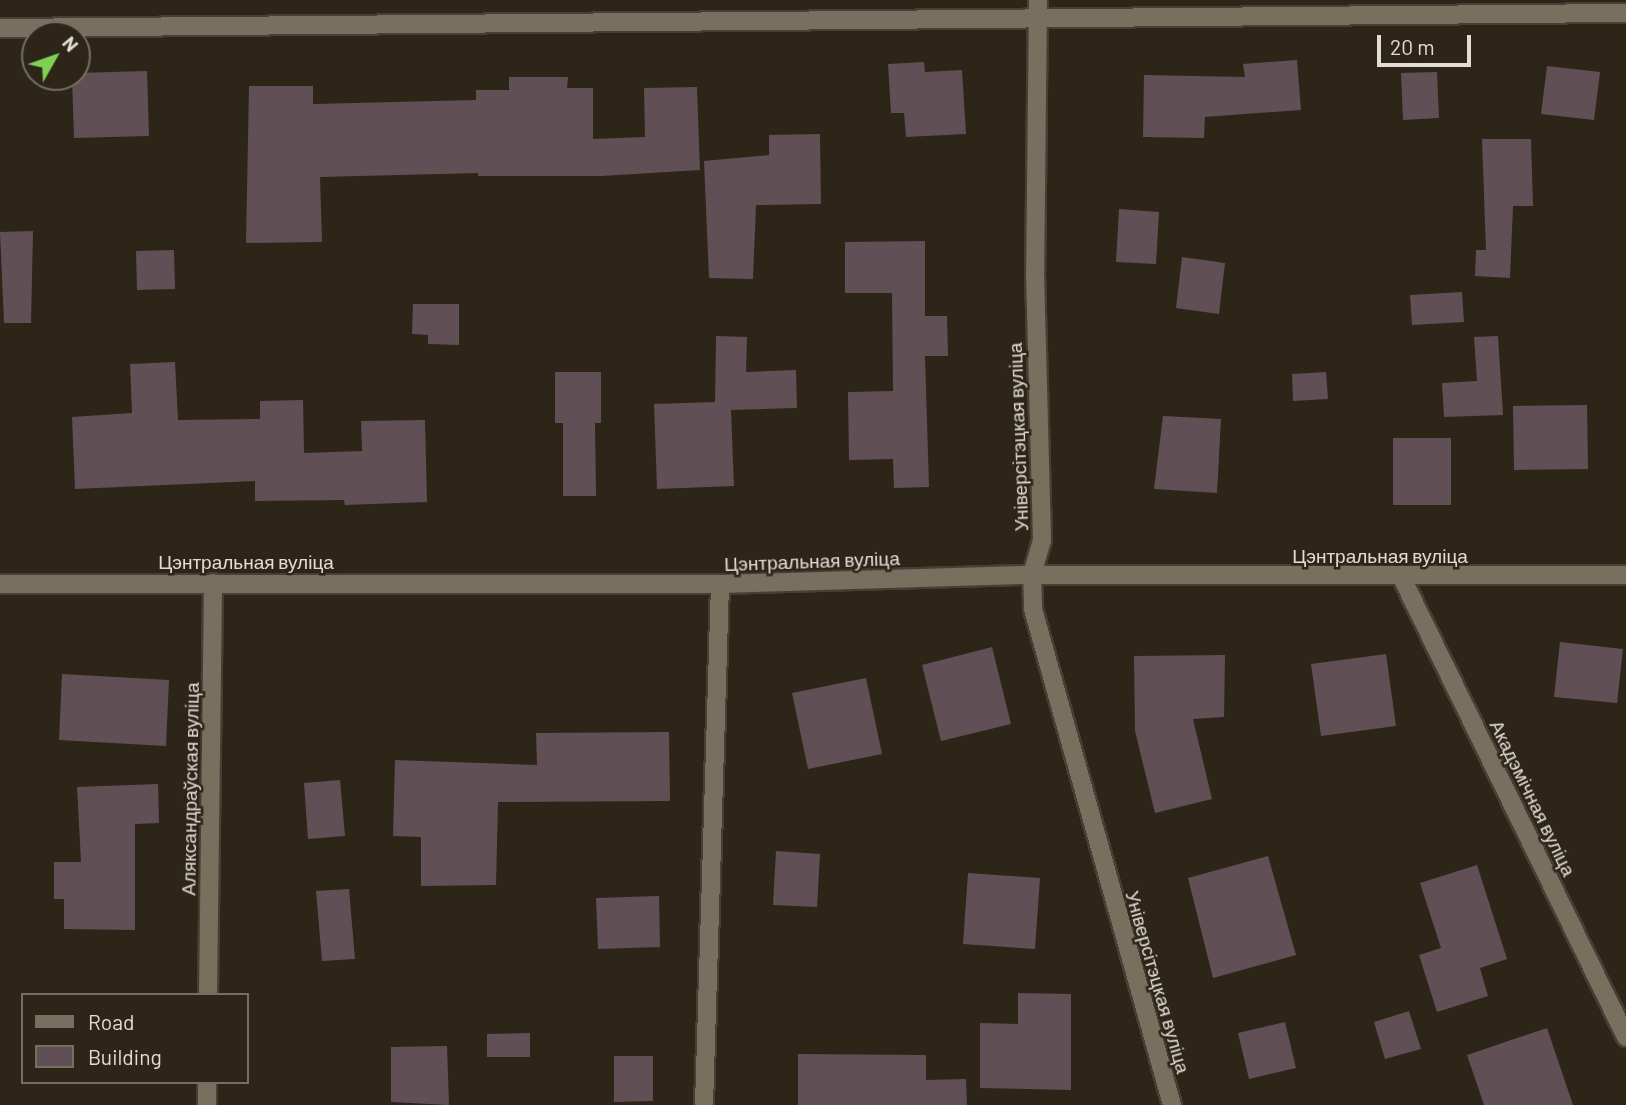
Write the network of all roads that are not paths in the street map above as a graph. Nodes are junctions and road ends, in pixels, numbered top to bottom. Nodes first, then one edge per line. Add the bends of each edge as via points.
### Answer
1 (1038, 0) edge
2 (1626, 13) edge
3 (1038, 20) junction
4 (0, 28) edge
5 (1032, 575) junction
6 (1626, 575) edge
7 (1402, 578) junction
8 (213, 583) junction
9 (0, 584) edge
10 (720, 584) junction
11 (208, 993) edge
12 (1626, 1037) edge
13 (207, 1084) edge
14 (207, 1105) edge
15 (704, 1105) edge
16 (1172, 1105) edge

1 - 3 street, Універсітэцкая вуліца
2 - 3 street
3 - 4 street
3 - 5 street, Універсітэцкая вуліца via 1035,272 1042,540
5 - 7 street, Цэнтральная вуліца
5 - 10 street, Цэнтральная вуліца
5 - 16 street, Універсітэцкая вуліца via 1033,609
6 - 7 street, Цэнтральная вуліца
7 - 12 street, Акадэмічная вуліца
8 - 9 street, Цэнтральная вуліца
8 - 10 street, Цэнтральная вуліца
8 - 11 street, Аляксандраўская вуліца
10 - 15 street
13 - 14 street

